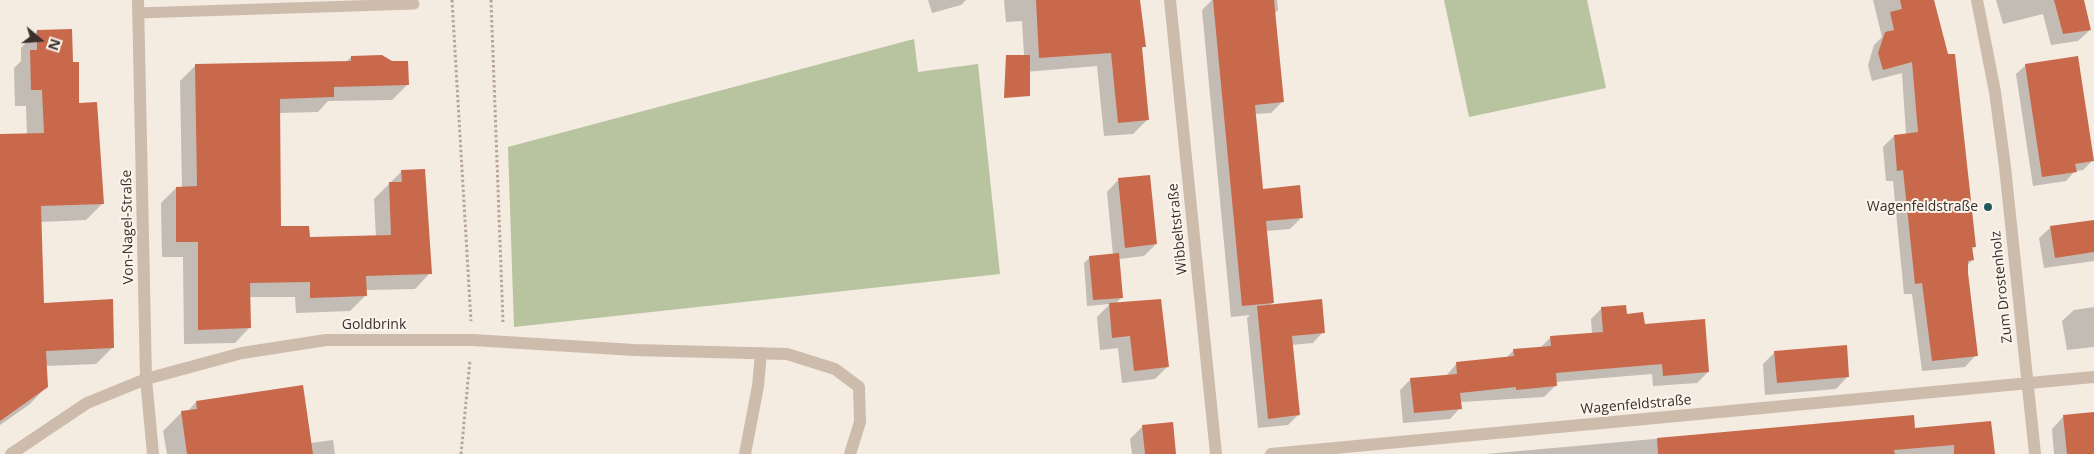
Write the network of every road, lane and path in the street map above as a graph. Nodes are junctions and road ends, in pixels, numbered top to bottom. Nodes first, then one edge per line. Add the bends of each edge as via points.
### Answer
1 (452, 0) edge
2 (492, 0) edge
3 (1170, 0) edge
4 (1977, 0) edge
5 (414, 4) dead end
6 (138, 6) edge
7 (472, 340) junction
8 (504, 340) junction
9 (761, 353) junction
10 (2094, 377) edge
11 (146, 379) junction
12 (2027, 384) junction
13 (11, 454) edge
14 (153, 454) edge
15 (461, 454) edge
16 (745, 454) edge
17 (850, 454) edge
18 (1216, 454) edge
19 (1271, 454) edge
20 (2035, 454) edge

1 - 7 path
2 - 8 path
3 - 18 street, Wibbeltstraße
4 - 12 street, Zum Drostenholz via 1995,92 2005,168
5 - 6 lane
6 - 11 street, Von-Nagel-Straße
7 - 8 street, Goldbrink
7 - 11 street, Goldbrink via 326,340 242,353
7 - 15 path
8 - 9 street, Goldbrink via 634,350
9 - 16 street
9 - 17 street, Goldbrink via 787,354 834,369 859,387 860,422
10 - 12 street, Wagenfeldstraße
11 - 13 street, Goldbrink via 87,403
11 - 14 street, Von-Nagel-Straße
12 - 19 street, Wagenfeldstraße
12 - 20 street, Zum Drostenholz

